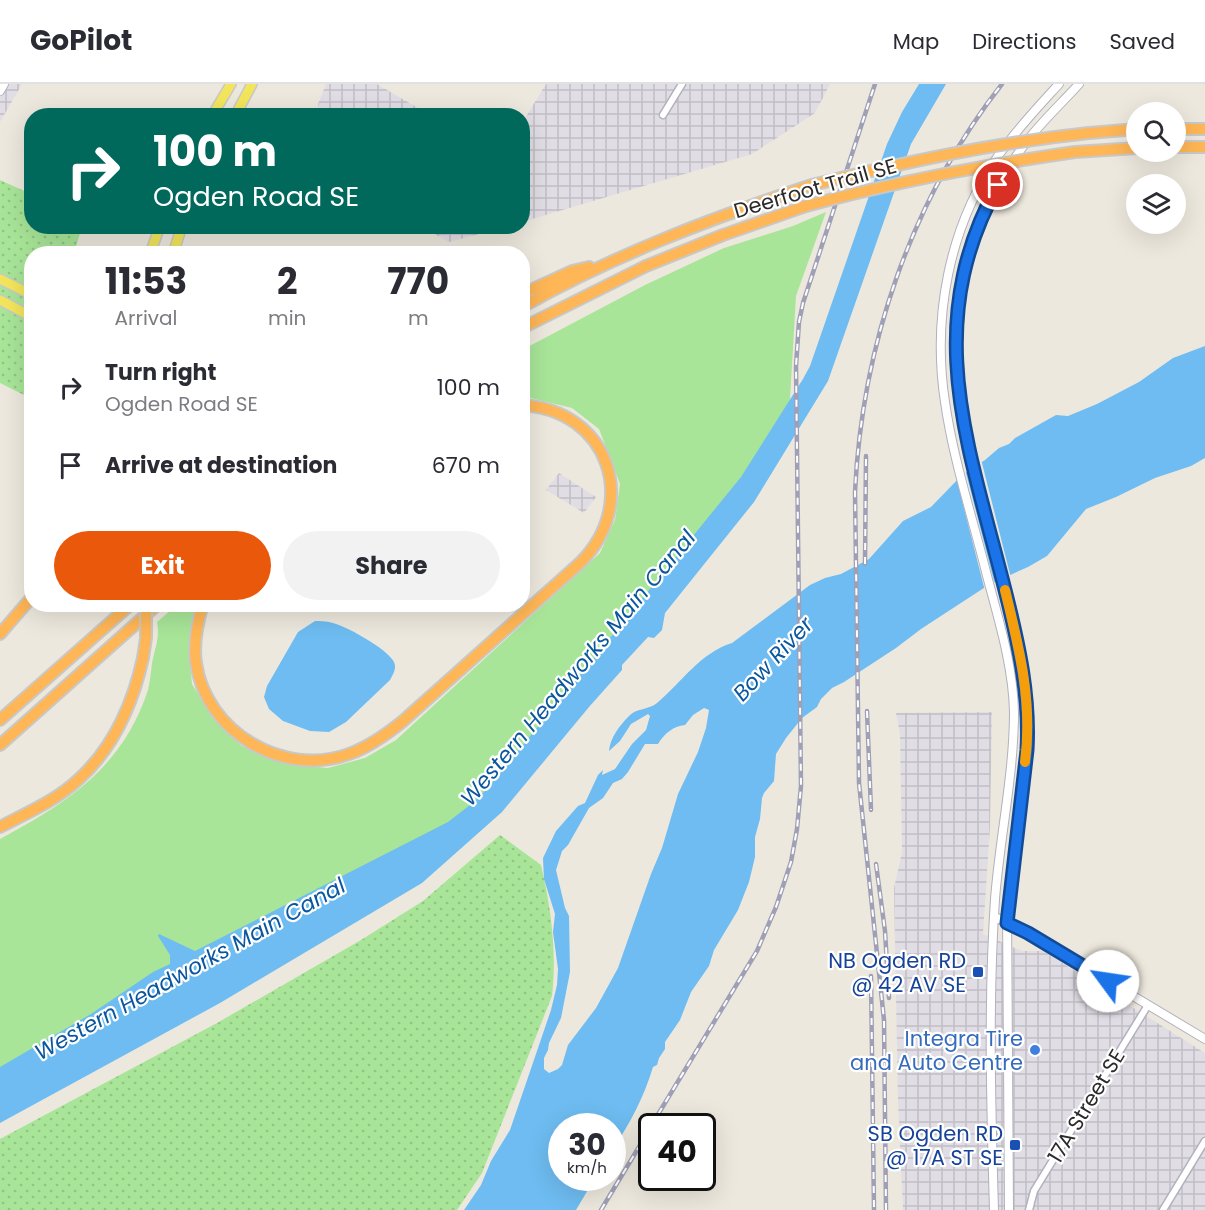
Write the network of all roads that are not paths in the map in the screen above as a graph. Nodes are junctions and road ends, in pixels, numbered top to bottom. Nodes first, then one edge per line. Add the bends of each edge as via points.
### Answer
1 (4, 84) edge
2 (231, 84) edge
3 (252, 84) edge
4 (682, 84) edge
5 (1059, 84) edge
6 (1079, 84) edge
7 (0, 91) edge
8 (217, 108) edge
9 (239, 108) edge
10 (663, 116) dead end
11 (1186, 129) edge
12 (1205, 129) edge
13 (1126, 130) edge
14 (1186, 147) edge
15 (1205, 147) edge
16 (1126, 149) edge
17 (613, 261) junction
18 (0, 279) edge
19 (0, 284) edge
20 (12, 286) junction
21 (530, 290) edge
22 (24, 292) edge
23 (0, 300) edge
24 (530, 303) edge
25 (24, 313) edge
26 (530, 324) edge
27 (530, 406) edge
28 (24, 606) edge
29 (530, 607) edge
30 (122, 612) edge
31 (146, 612) edge
32 (149, 612) edge
33 (201, 612) edge
34 (524, 612) edge
35 (0, 634) edge
36 (0, 720) edge
37 (0, 745) edge
38 (0, 827) edge
39 (995, 917) junction
40 (1007, 923) junction
41 (1148, 1005) junction
42 (1205, 1039) edge
43 (1205, 1141) edge
44 (994, 1210) edge
45 (1009, 1210) edge
46 (1029, 1210) edge
47 (1163, 1210) edge

1 - 7 street
2 - 8 main road
3 - 9 main road
4 - 10 street
5 - 39 street via 999,155 972,203 953,254 940,322 945,403 1005,647 1013,701
6 - 40 street via 1025,143 991,199 970,251 960,292 955,344 961,408 1019,646 1026,692 1027,750
11 - 12 highway
13 - 17 highway, Deerfoot Trail SE, bridge via 932,156 813,185 687,229
14 - 15 highway
16 - 26 highway, Deerfoot Trail SE, bridge via 1075,152 939,174 806,206 645,266
17 - 21 highway via 572,271
17 - 24 highway, Deerfoot Trail SE
18 - 20 main road
19 - 20 main road
20 - 22 main road
23 - 25 main road
27 - 29 highway via 565,416 591,437 609,471 611,500 607,523 595,544
28 - 35 highway
30 - 36 highway
31 - 38 highway, bridge via 143,658 133,696 91,767 60,794
32 - 37 highway
33 - 34 highway via 195,630 196,663 212,706 233,730 262,750 293,759 320,760 348,755 376,741
39 - 40 street
39 - 44 street via 991,1079
40 - 41 street
40 - 45 street
41 - 42 street
41 - 46 street, 17A Street SE via 1034,1191
43 - 47 street

